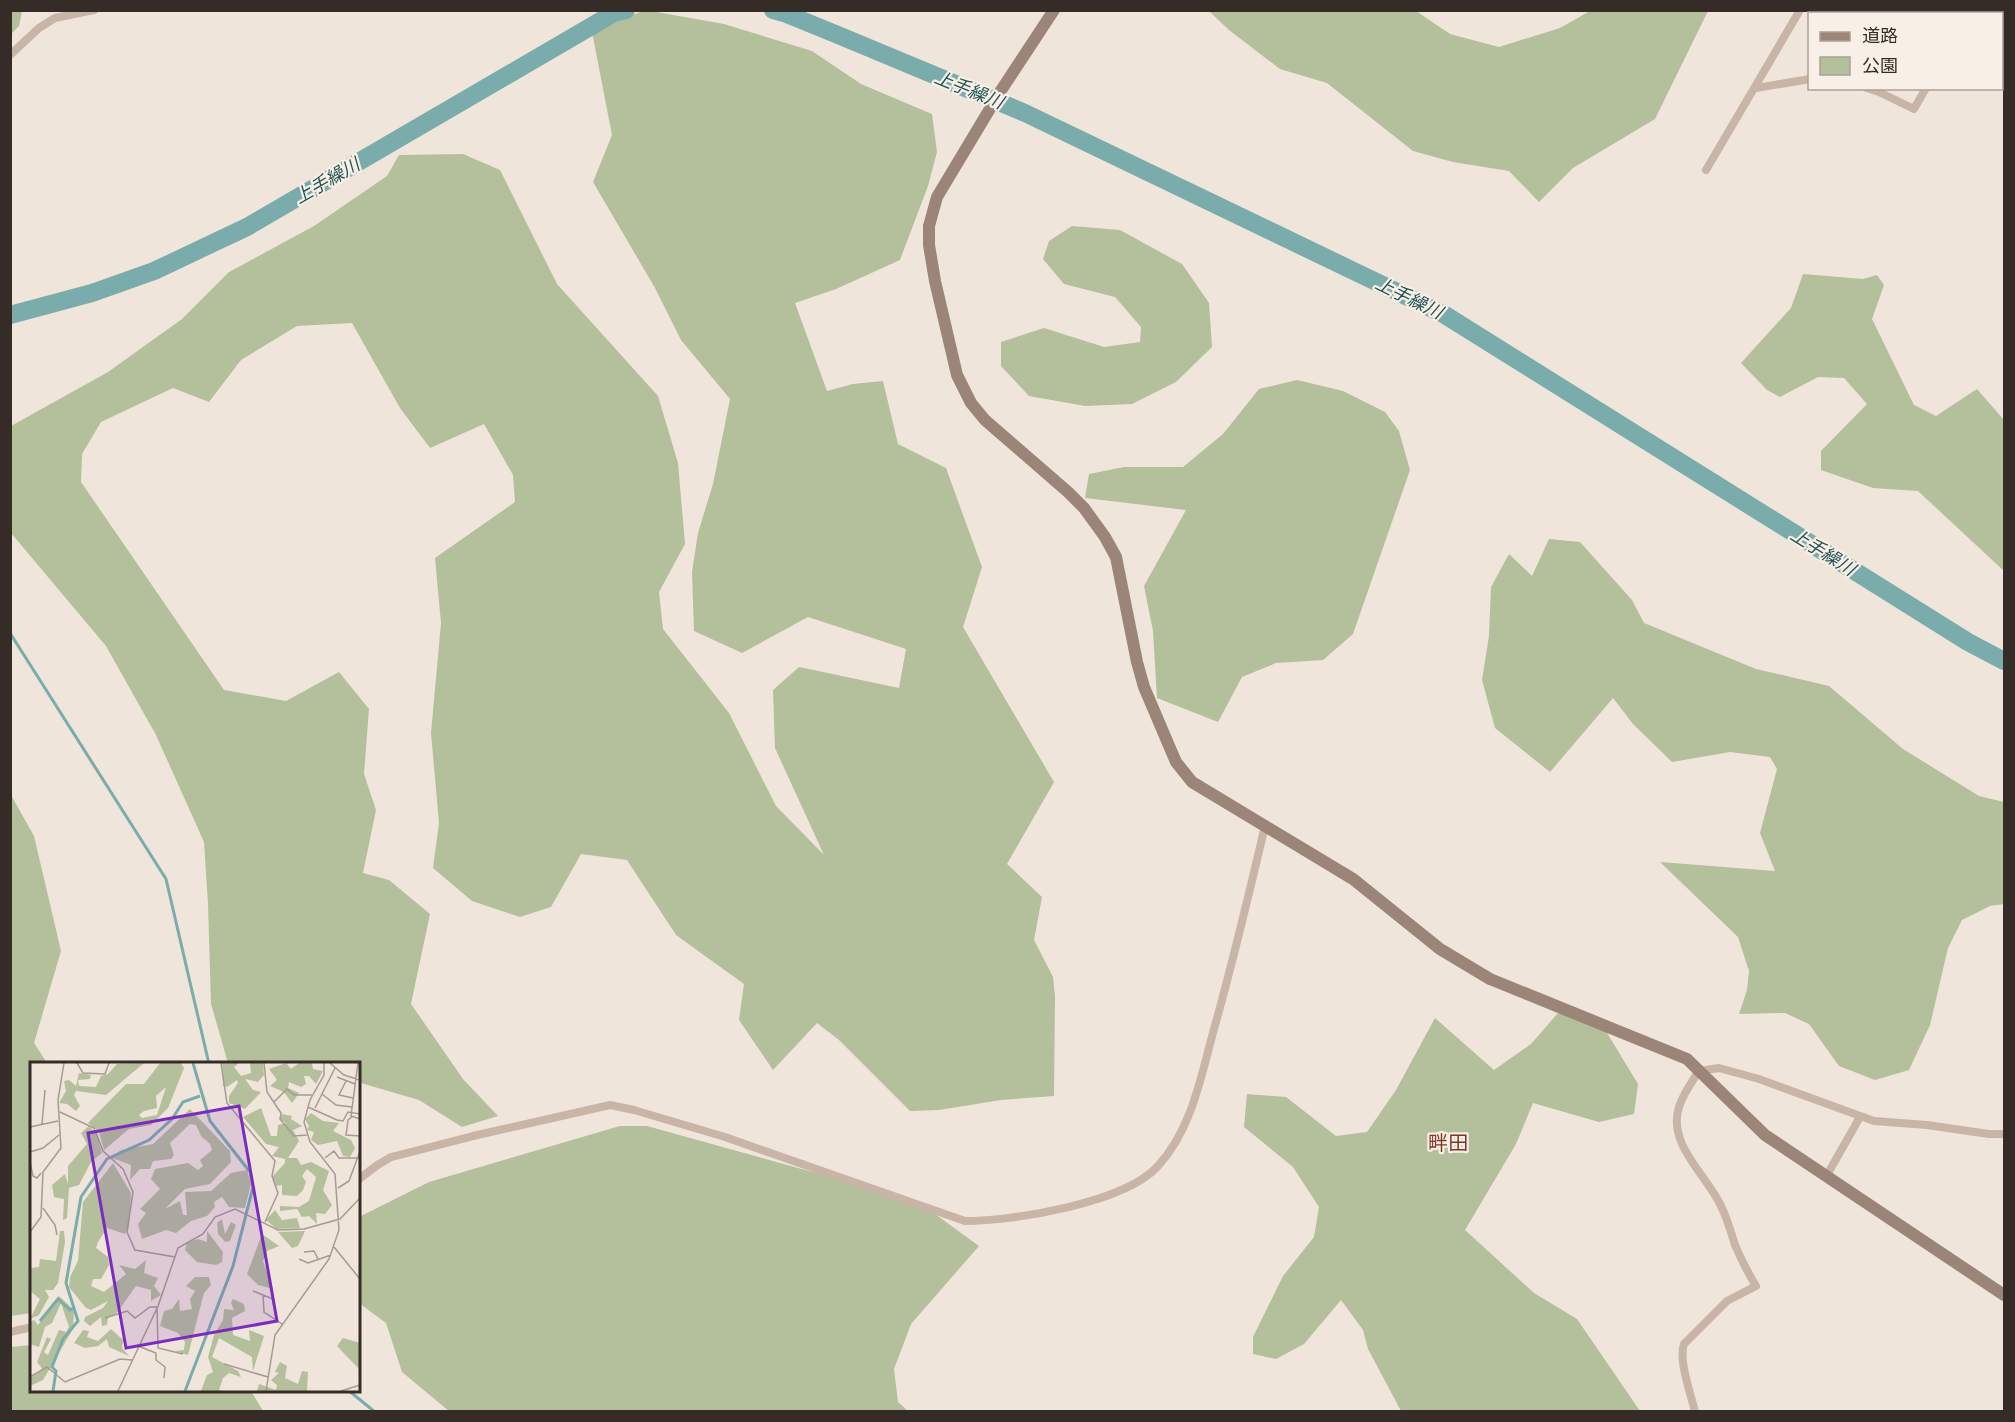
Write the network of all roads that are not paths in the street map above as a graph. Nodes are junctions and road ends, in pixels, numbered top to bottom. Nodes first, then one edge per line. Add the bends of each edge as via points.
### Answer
1 (94, 10) edge
2 (1054, 10) edge
3 (1800, 10) edge
4 (10, 55) edge
5 (1808, 79) edge
6 (1756, 88) junction
7 (1873, 90) edge
8 (1925, 90) edge
9 (1706, 170) dead end
10 (1265, 826) junction
11 (1699, 1071) junction
12 (1860, 1117) junction
13 (2004, 1134) edge
14 (1827, 1175) junction
15 (360, 1178) edge
16 (2004, 1295) edge
17 (30, 1327) edge
18 (10, 1332) edge
19 (1695, 1412) edge

1 - 4 street via 55,18
2 - 10 street via 937,196 929,226 934,281 957,375 985,420 1084,508 1116,557 1144,687 1183,773
3 - 6 street
5 - 6 street
6 - 9 street
7 - 8 street via 1914,109
10 - 11 street via 1353,879 1465,965 1490,979 1669,1050
10 - 15 street via 1227,984 1187,1121 1158,1167 1120,1192 1005,1219 965,1221 725,1137 610,1106 391,1157
11 - 12 street via 1719,1068 1759,1079
11 - 14 street via 1764,1135
11 - 19 street via 1678,1109 1680,1138 1721,1205 1756,1286 1727,1301 1684,1344 1684,1366
12 - 13 street
12 - 14 street
14 - 16 street
17 - 18 street

